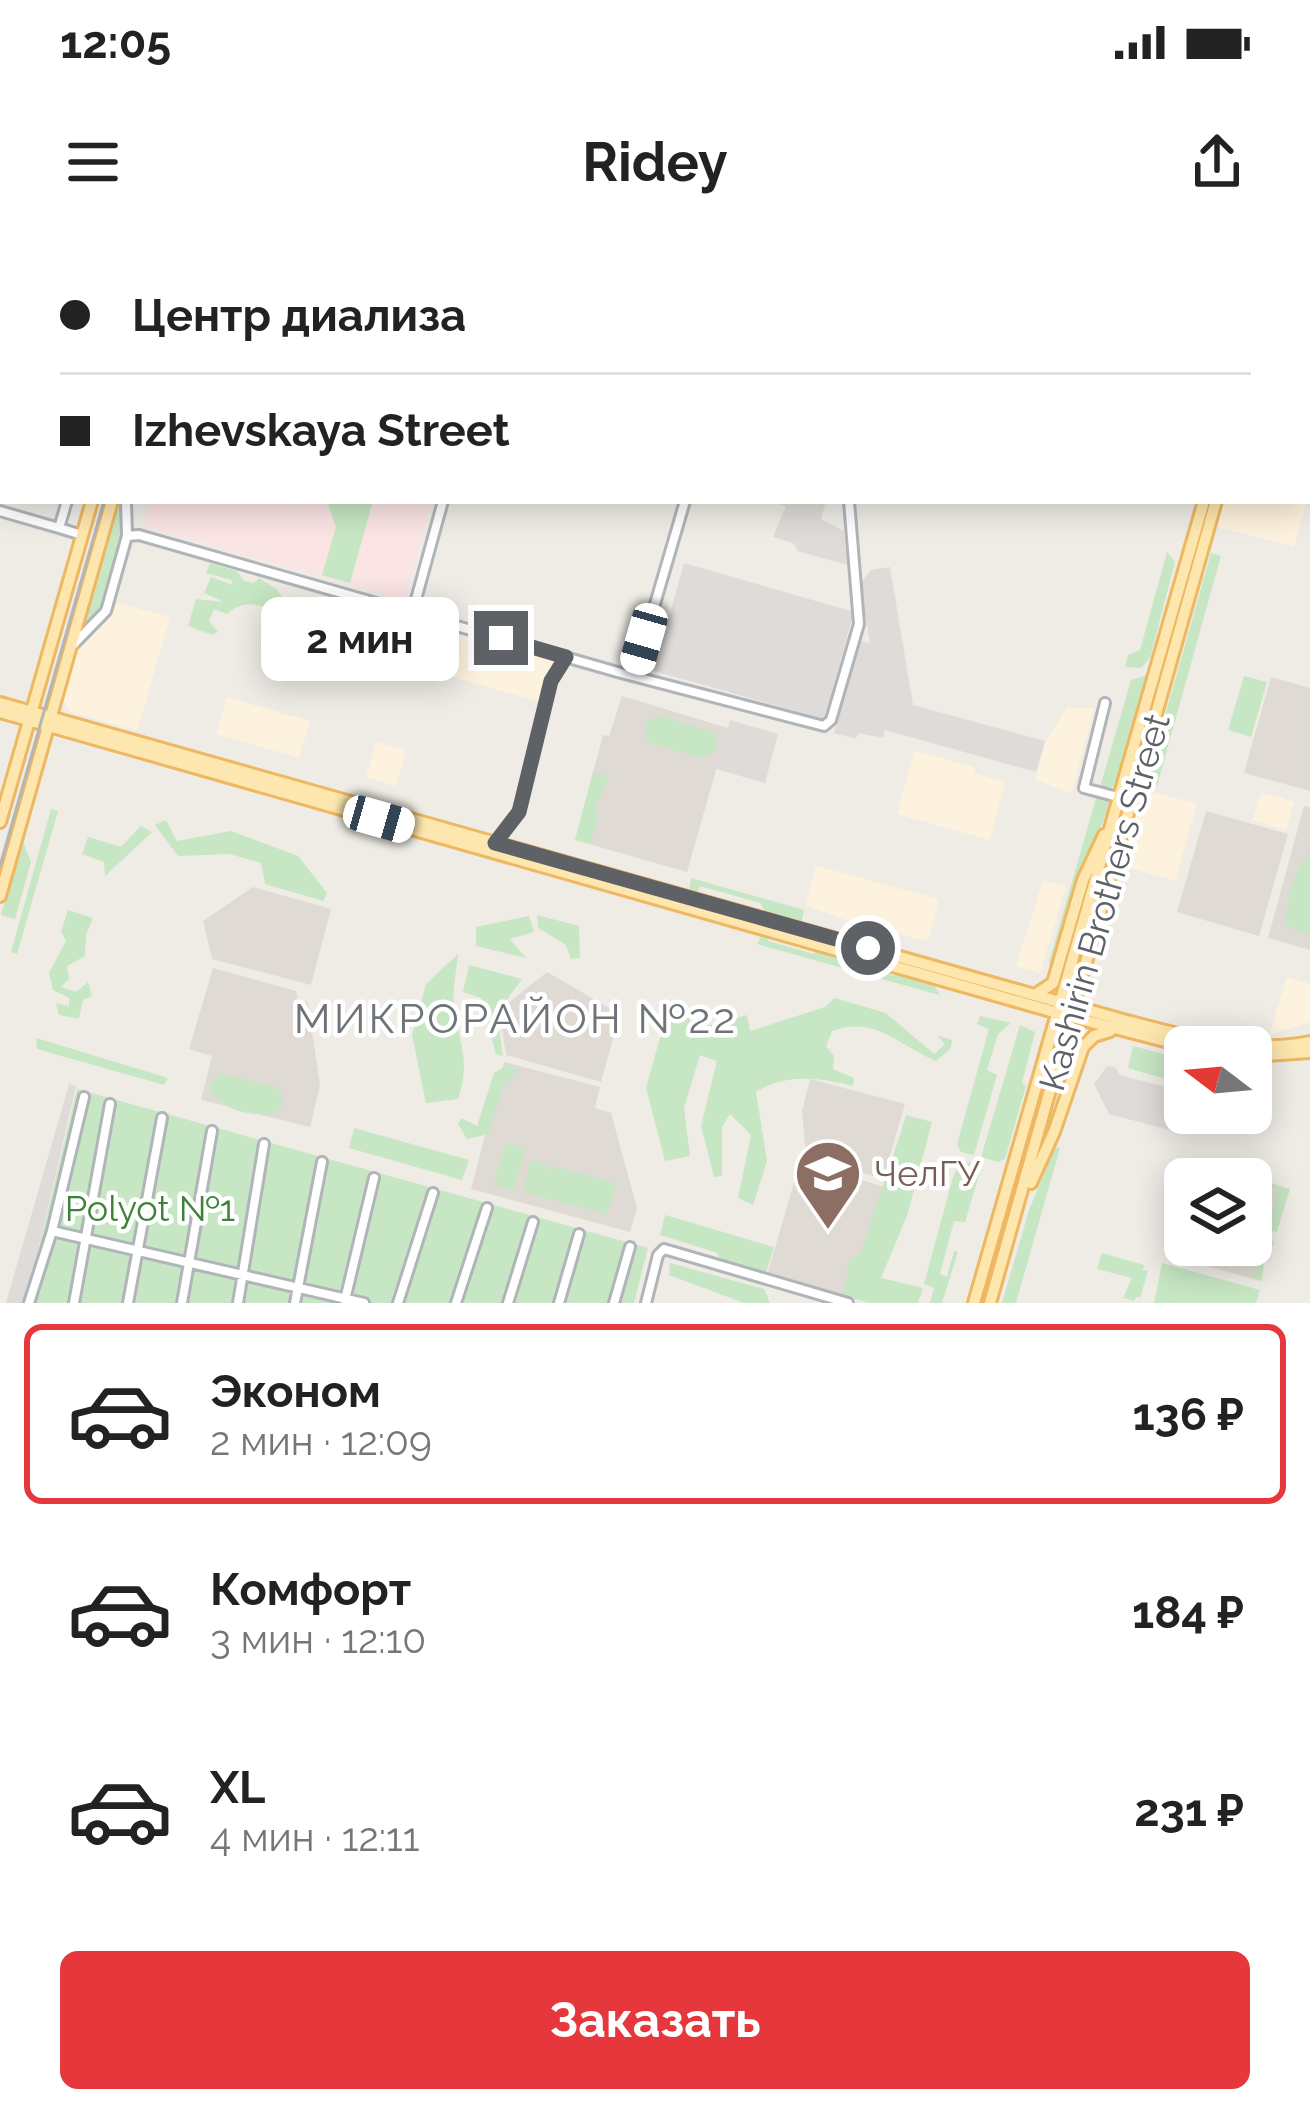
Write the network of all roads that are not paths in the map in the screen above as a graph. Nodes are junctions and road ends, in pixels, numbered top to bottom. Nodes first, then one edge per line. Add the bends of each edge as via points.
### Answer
1 (66, 504) edge
2 (91, 504) edge
3 (111, 504) edge
4 (126, 504) edge
5 (442, 504) edge
6 (685, 504) edge
7 (849, 504) edge
8 (1203, 504) edge
9 (1215, 504) edge
10 (0, 511) edge
11 (59, 528) junction
12 (82, 535) junction
13 (127, 536) junction
14 (412, 614) junction
15 (71, 646) junction
16 (566, 657) junction
17 (634, 676) junction
18 (1105, 703) dead end
19 (0, 707) edge
20 (30, 716) junction
21 (50, 721) junction
22 (1118, 804) junction
23 (0, 822) edge
24 (494, 847) junction
25 (0, 896) edge
26 (1035, 995) junction
27 (1060, 1008) junction
28 (1074, 1012) junction
29 (1118, 1030) junction
30 (1164, 1033) edge
31 (1164, 1041) edge
32 (1310, 1042) edge
33 (1272, 1046) edge
34 (1310, 1052) edge
35 (1272, 1055) edge
36 (85, 1097) dead end
37 (110, 1104) dead end
38 (162, 1118) dead end
39 (212, 1131) dead end
40 (264, 1144) dead end
41 (322, 1162) dead end
42 (374, 1178) dead end
43 (433, 1193) dead end
44 (487, 1208) dead end
45 (1016, 1214) junction
46 (533, 1222) dead end
47 (52, 1231) junction
48 (579, 1234) dead end
49 (86, 1239) junction
50 (630, 1247) dead end
51 (136, 1251) junction
52 (189, 1262) junction
53 (243, 1274) junction
54 (298, 1288) junction
55 (345, 1301) edge
56 (29, 1303) edge
57 (74, 1303) edge
58 (128, 1303) edge
59 (182, 1303) edge
60 (238, 1303) edge
61 (296, 1303) edge
62 (364, 1303) edge
63 (398, 1303) edge
64 (456, 1303) edge
65 (508, 1303) edge
66 (559, 1303) edge
67 (614, 1303) edge
68 (646, 1303) edge
69 (848, 1303) edge
70 (974, 1303) edge
71 (990, 1303) edge

1 - 11 street
2 - 12 main road
3 - 15 main road
4 - 13 street
5 - 14 street
6 - 17 street
7 - 17 street via 859,624 830,723
8 - 22 main road, Kashirin Brothers Street
9 - 28 main road, Kashirin Brothers Street
10 - 11 street
11 - 12 street
12 - 20 main road
13 - 14 street
13 - 15 street via 106,611
14 - 16 street
15 - 21 main road
16 - 17 street
16 - 24 street via 551,681 519,812
18 - 22 street via 1084,788
19 - 20 main road
20 - 21 main road
20 - 23 main road
21 - 24 main road
21 - 25 main road
22 - 26 main road via 1087,871 1053,982
22 - 27 main road, Kashirin Brothers Street
24 - 26 main road
24 - 27 main road
26 - 27 main road
27 - 28 main road
27 - 70 main road, Kashirin Brothers Street
28 - 29 main road
28 - 30 main road
28 - 45 main road, Kashirin Brothers Street
29 - 31 main road
29 - 45 main road via 1083,1047
32 - 33 main road
34 - 35 main road
36 - 47 street
37 - 49 street
38 - 51 street
39 - 52 street
40 - 53 street
41 - 54 street
42 - 55 street
43 - 63 street
44 - 64 street
45 - 71 main road, Kashirin Brothers Street
46 - 65 street
47 - 49 street
47 - 56 street
48 - 66 street
49 - 51 street
49 - 57 street
50 - 67 street
51 - 52 street
51 - 58 street
52 - 53 street
52 - 59 street
53 - 54 street
53 - 60 street
54 - 55 street
54 - 61 street
55 - 62 street
68 - 69 street via 664,1249

